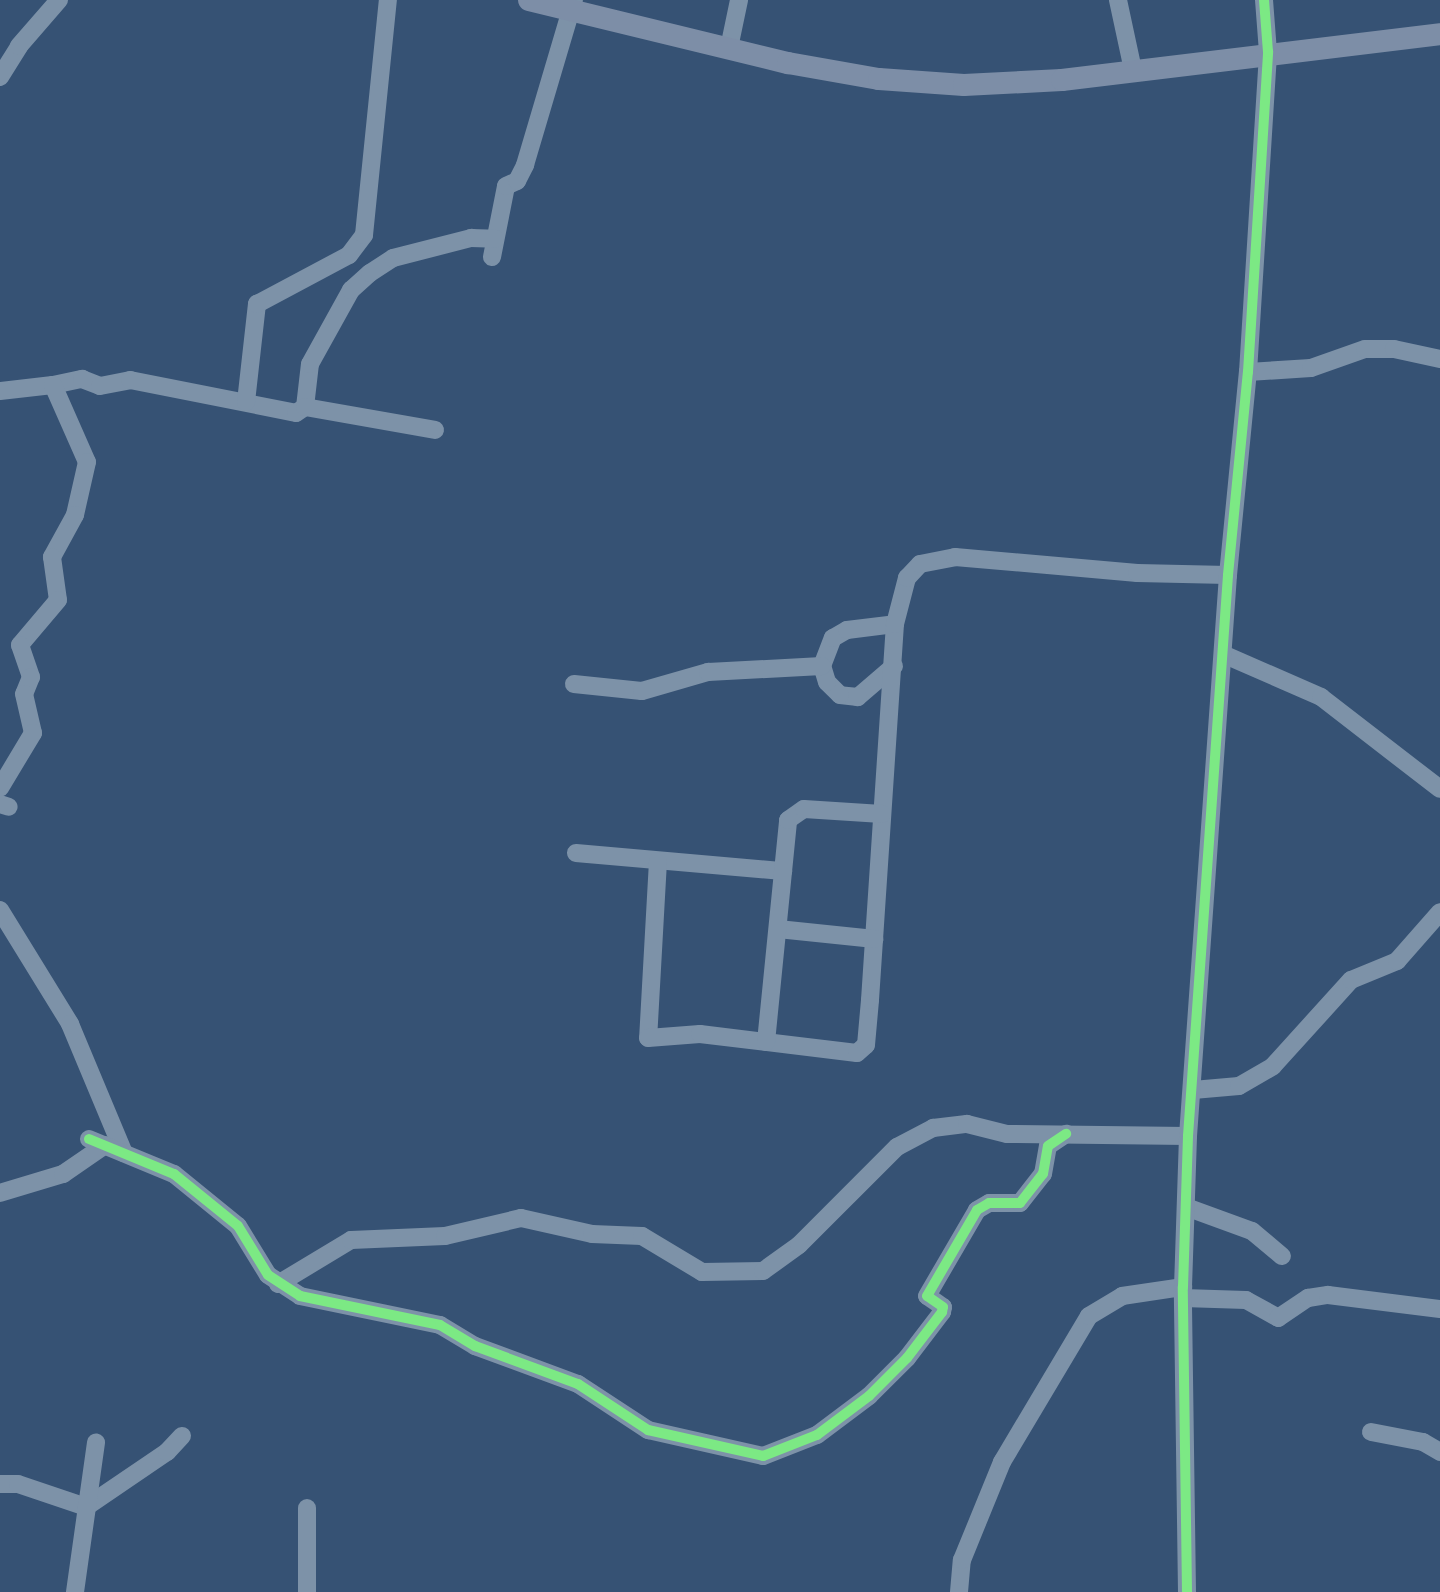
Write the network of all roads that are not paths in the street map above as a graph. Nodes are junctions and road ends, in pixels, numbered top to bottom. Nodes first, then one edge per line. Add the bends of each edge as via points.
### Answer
1 (59, 0) edge
2 (388, 0) edge
3 (529, 0) edge
4 (739, 0) edge
5 (1118, 0) edge
6 (1264, 0) edge
7 (573, 5) edge
8 (1440, 34) edge
9 (729, 48) junction
10 (1268, 52) junction
11 (1133, 70) junction
12 (0, 77) edge
13 (355, 250) junction
14 (370, 273) junction
15 (1440, 359) edge
16 (1248, 372) junction
17 (53, 385) junction
18 (0, 391) edge
19 (246, 402) junction
20 (305, 407) junction
21 (435, 430) dead end
22 (1228, 575) junction
23 (895, 624) junction
24 (1225, 655) junction
25 (822, 666) junction
26 (894, 666) junction
27 (574, 684) dead end
28 (0, 788) edge
29 (1440, 789) edge
30 (882, 814) junction
31 (576, 853) dead end
32 (658, 861) junction
33 (783, 871) junction
34 (0, 910) edge
35 (1440, 912) edge
36 (778, 929) junction
37 (874, 939) junction
38 (766, 1042) junction
39 (1193, 1090) junction
40 (1066, 1134) junction
41 (1188, 1136) junction
42 (124, 1153) junction
43 (0, 1193) edge
44 (1186, 1207) junction
45 (1282, 1256) dead end
46 (278, 1284) junction
47 (1183, 1293) junction
48 (1440, 1309) edge
49 (1371, 1432) dead end
50 (182, 1436) dead end
51 (96, 1442) dead end
52 (1440, 1452) edge
53 (0, 1484) edge
54 (86, 1507) junction
55 (307, 1508) dead end
56 (75, 1592) edge
57 (307, 1592) edge
58 (959, 1592) edge
59 (1187, 1592) edge

1 - 12 street
2 - 13 street via 364,235
3 - 7 main road
4 - 9 street
5 - 11 street
6 - 10 street
7 - 9 main road
7 - 14 street via 525,165 517,181 506,186 494,248 452,242 393,258
8 - 10 main road
9 - 11 main road via 879,79 964,85
10 - 11 main road
10 - 16 street
13 - 14 street
13 - 19 street via 257,304
14 - 20 street via 351,290 310,364
15 - 16 street via 1365,349 1311,368
16 - 22 street
17 - 18 street
17 - 19 street via 82,379 100,386 130,380
17 - 28 street via 87,462 75,515 52,557 58,600 20,645 31,677 24,694 33,733
19 - 20 street via 296,413
20 - 21 street
22 - 23 street via 936,558 920,564 907,578
22 - 24 street
23 - 25 street via 847,630 833,638
23 - 26 street
24 - 29 street via 1321,697
24 - 39 street
25 - 26 street via 827,682 840,695 858,697
25 - 27 street via 735,668 663,681 642,691
26 - 30 street
30 - 33 street via 793,812
30 - 37 street
31 - 32 street
32 - 33 street
32 - 38 street via 648,1038 700,1034
33 - 36 street
34 - 42 street via 70,1024
35 - 39 street via 1397,961 1351,980 1273,1066 1239,1086
36 - 37 street
36 - 38 street
37 - 38 street via 866,1045 857,1053
39 - 41 street
40 - 41 street
40 - 46 street via 1007,1134 967,1124 933,1128 897,1147 799,1245 763,1271 702,1272 642,1236 592,1234 521,1218 445,1236 351,1240
40 - 46 street via 1048,1146 1043,1174 1020,1203 989,1203 977,1210 927,1296 943,1307 942,1312 907,1358 817,1435 775,1455 751,1455 648,1430 578,1384 475,1346 440,1325 300,1296
41 - 44 street
42 - 43 street via 97,1142 63,1174
42 - 46 street via 174,1174 238,1226
44 - 45 street via 1252,1231
44 - 47 street
47 - 48 street via 1246,1300 1278,1318 1308,1298 1328,1295
47 - 58 street via 1122,1296 1089,1316 1002,1462 962,1560
47 - 59 street
49 - 52 street via 1423,1442
50 - 54 street
51 - 54 street
53 - 54 street via 18,1484
54 - 56 street
55 - 57 street

